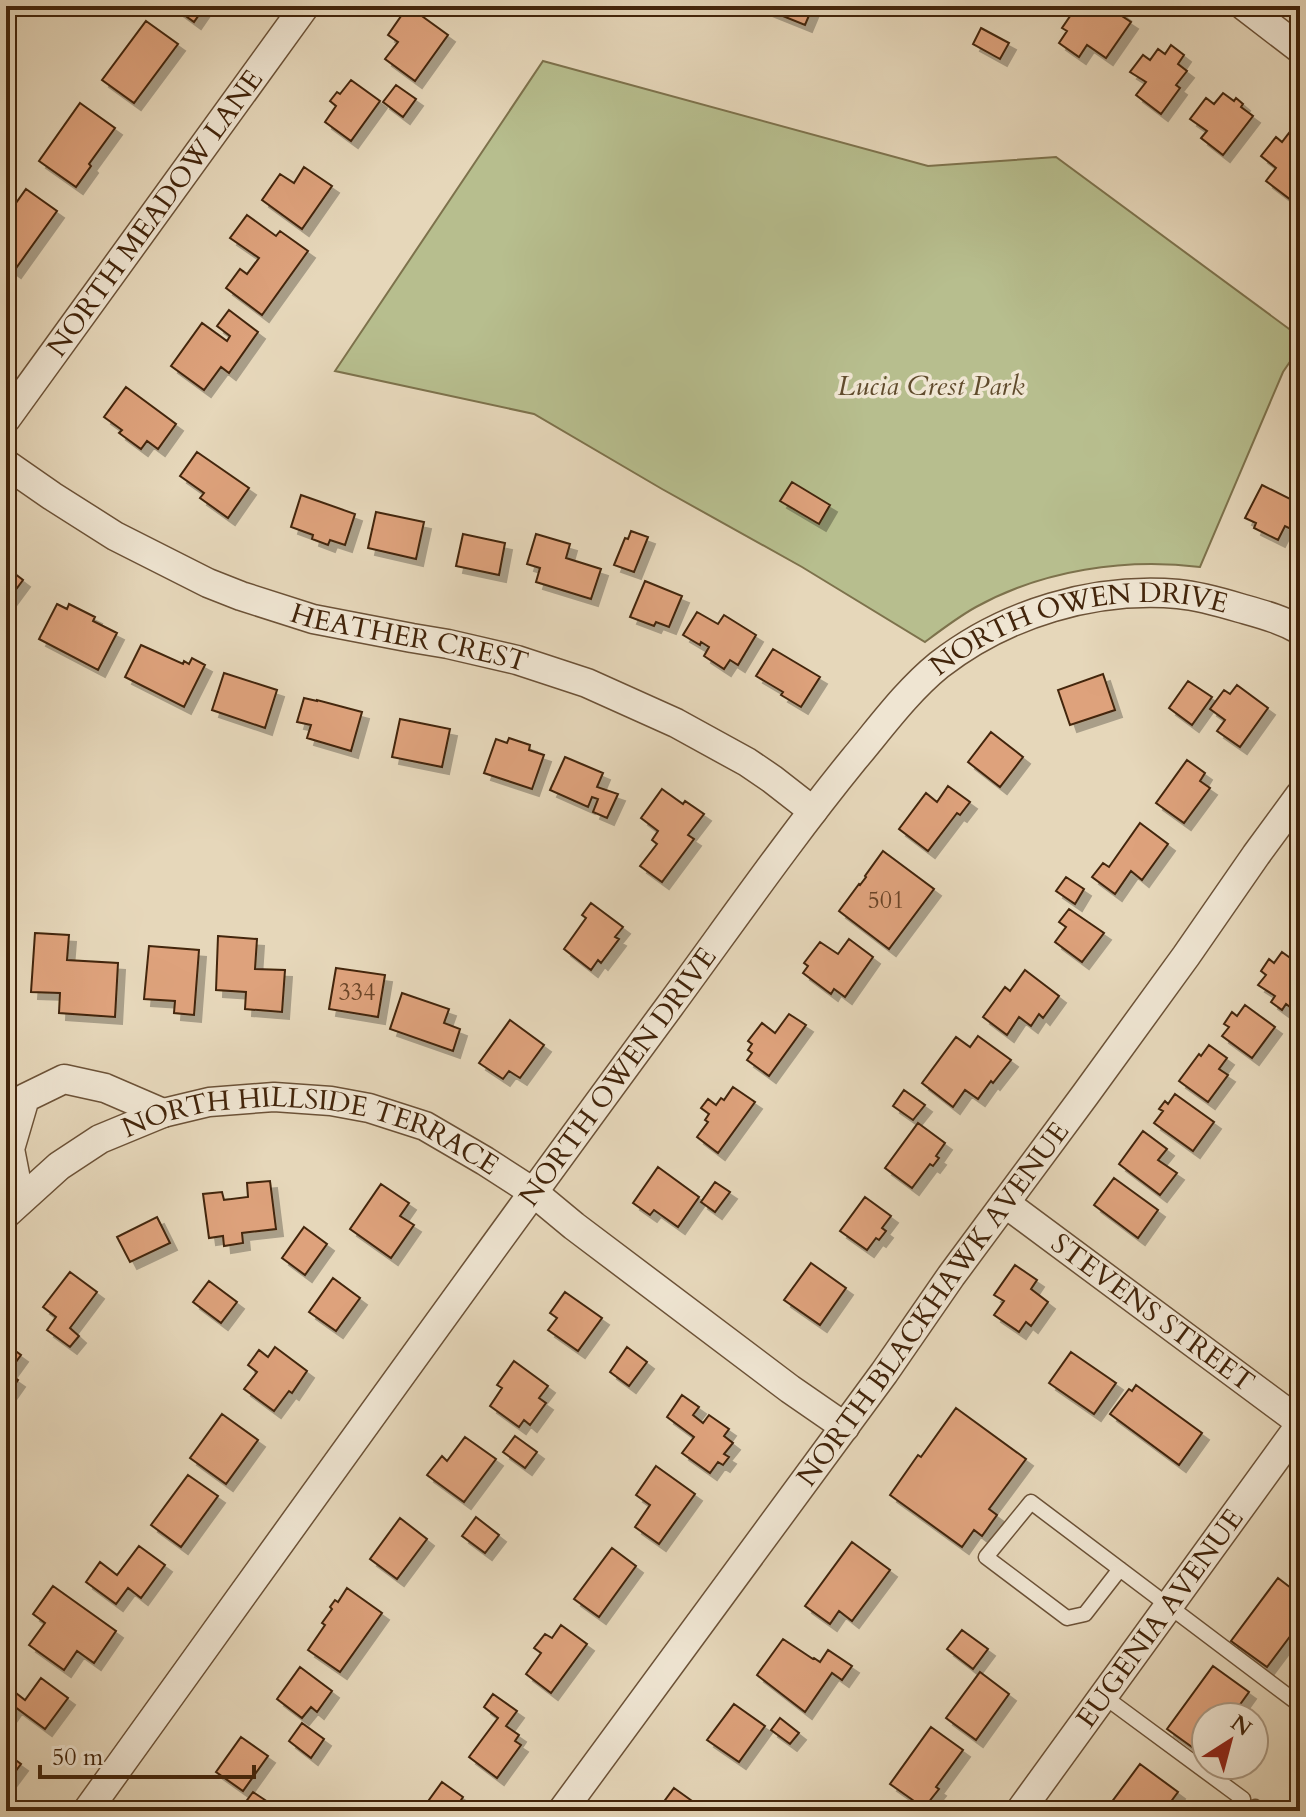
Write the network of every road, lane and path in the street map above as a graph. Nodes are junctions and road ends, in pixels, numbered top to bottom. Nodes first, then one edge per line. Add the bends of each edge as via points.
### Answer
1 (305, 6) edge
2 (1244, 6) edge
3 (1300, 49) edge
4 (6, 419) edge
5 (6, 464) edge
6 (1300, 630) edge
7 (1300, 795) edge
8 (813, 811) junction
9 (163, 1113) junction
10 (533, 1192) junction
11 (1005, 1203) junction
12 (13, 1207) edge
13 (1300, 1424) edge
14 (845, 1427) junction
15 (1120, 1569) junction
16 (1169, 1607) junction
17 (1102, 1695) junction
18 (1300, 1705) edge
19 (1253, 1806) edge
20 (87, 1811) edge
21 (562, 1811) edge
22 (1020, 1811) edge

1 - 4 street, NORTH MEADOW LANE
2 - 3 street
5 - 8 street, HEATHER CREST via 115,536 208,583 313,619 462,647 587,683 747,762
6 - 8 street, NORTH OWEN DRIVE via 1210,599 1179,594 1124,593 1065,603 1012,621 940,665 904,698
7 - 11 street, NORTH BLACKHAWK AVENUE
8 - 10 street, NORTH OWEN DRIVE
9 - 10 street, NORTH HILLSIDE TERRACE via 209,1102 274,1097 369,1108 425,1126
9 - 12 street, NORTH HILLSIDE TERRACE via 100,1139
9 - 12 street via 105,1088 64,1079 25,1098 10,1149
10 - 14 street, NORTH HILLSIDE TERRACE
10 - 20 street, NORTH OWEN DRIVE
11 - 13 street, STEVENS STREET
11 - 14 street, NORTH BLACKHAWK AVENUE
13 - 16 street, EUGENIA AVENUE
14 - 21 street, NORTH BLACKHAWK AVENUE
15 - 15 lane via 1031,1502 986,1557 1067,1618 1085,1614
15 - 16 lane
16 - 17 street, EUGENIA AVENUE
16 - 18 lane
17 - 19 lane
17 - 22 street, EUGENIA AVENUE

